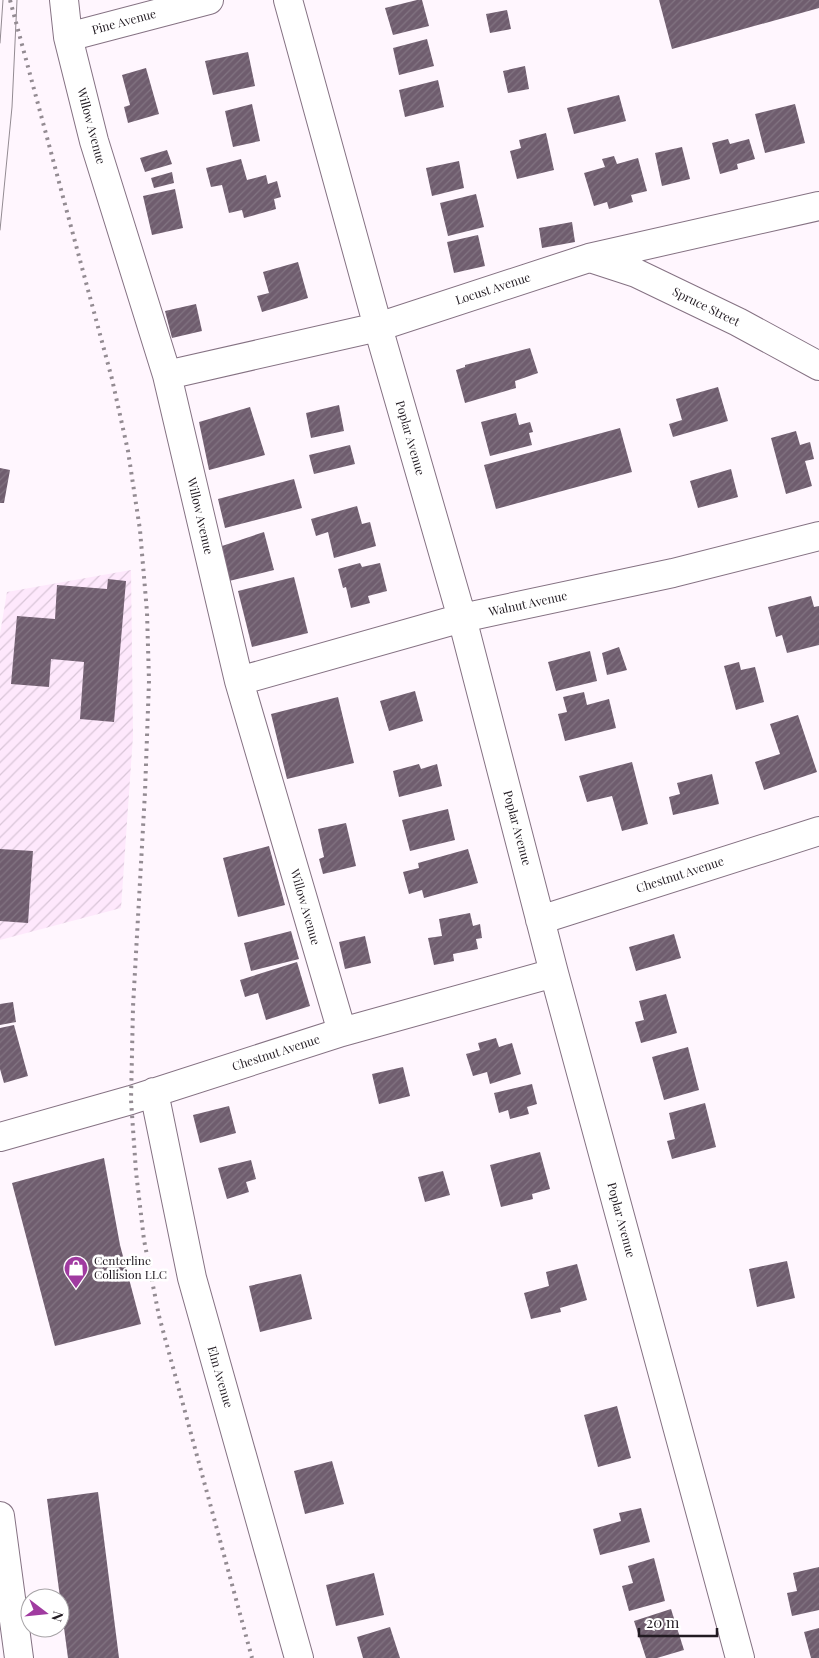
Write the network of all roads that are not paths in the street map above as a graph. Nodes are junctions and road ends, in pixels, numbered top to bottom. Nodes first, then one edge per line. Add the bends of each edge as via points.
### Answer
1 (64, 0) edge
2 (209, 0) edge
3 (288, 0) edge
4 (68, 37) junction
5 (819, 206) edge
6 (589, 258) junction
7 (378, 327) junction
8 (819, 366) edge
9 (167, 375) junction
10 (819, 536) edge
11 (462, 618) junction
12 (239, 681) junction
13 (819, 831) edge
14 (540, 920) junction
15 (554, 973) junction
16 (342, 1032) junction
17 (154, 1092) junction
18 (0, 1137) edge
19 (0, 1516) edge
20 (19, 1658) edge
21 (299, 1658) edge
22 (740, 1658) edge

1 - 4 street, Willow Avenue
2 - 4 street, Pine Avenue
3 - 7 street, Poplar Avenue
4 - 9 street, Willow Avenue via 94,141
5 - 6 street, Locust Avenue
6 - 7 street, Locust Avenue
6 - 8 street, Spruce Street via 645,277
7 - 9 street, Locust Avenue
7 - 11 street, Poplar Avenue
9 - 12 street, Willow Avenue
10 - 11 street, Walnut Avenue via 673,573
11 - 12 street, Walnut Avenue
11 - 14 street, Poplar Avenue
12 - 16 street, Willow Avenue
13 - 14 street, Chestnut Avenue
14 - 15 street, Poplar Avenue
15 - 16 street, Chestnut Avenue
15 - 22 street, Poplar Avenue
16 - 17 street, Chestnut Avenue
17 - 18 street, Chestnut Avenue
17 - 21 street, Elm Avenue via 192,1278
19 - 20 street

